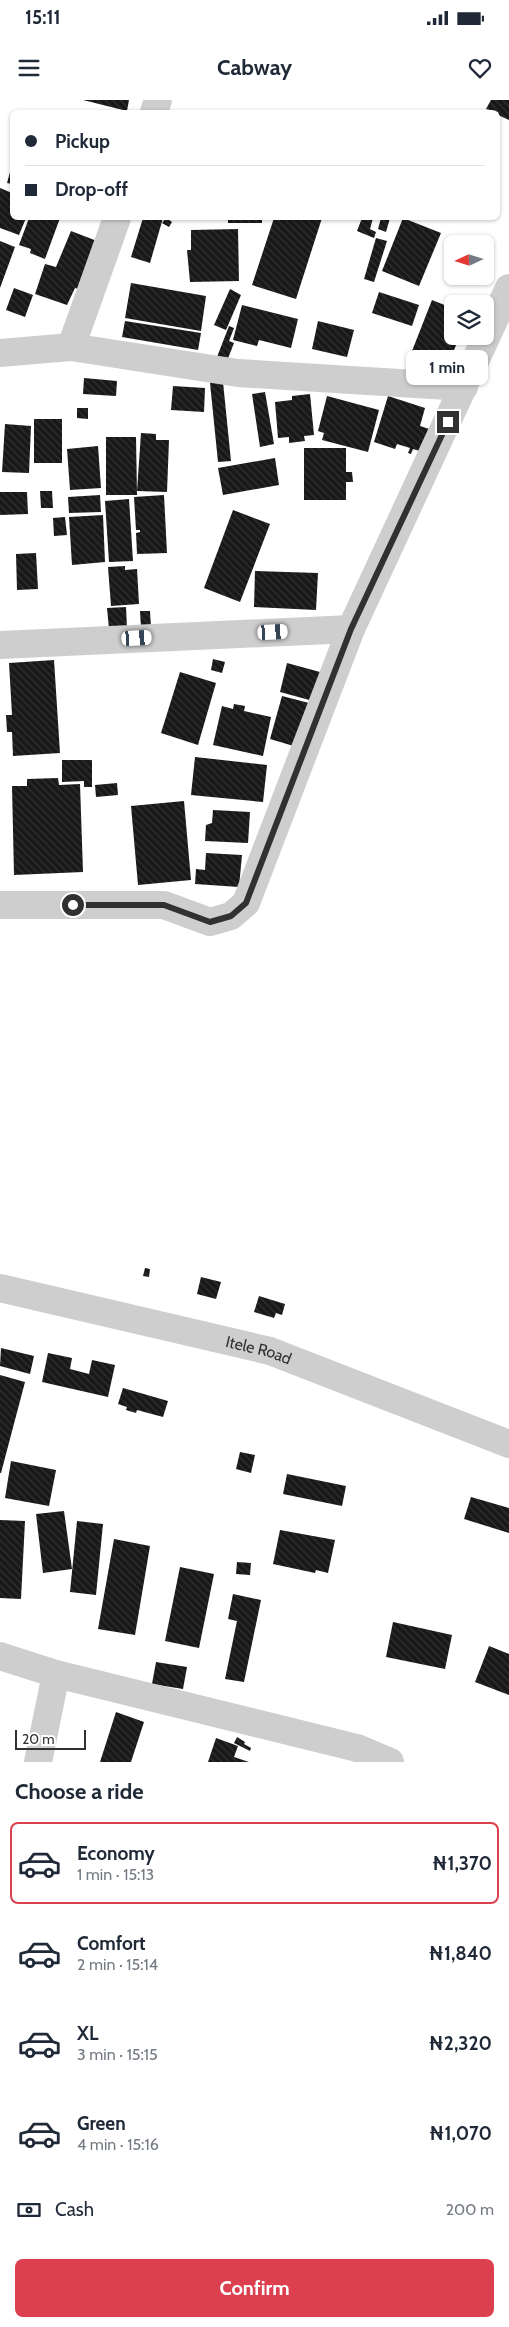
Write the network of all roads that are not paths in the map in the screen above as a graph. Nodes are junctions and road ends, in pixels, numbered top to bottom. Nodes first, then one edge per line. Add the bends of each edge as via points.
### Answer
1 (116, 220) edge
2 (509, 288) edge
3 (71, 347) junction
4 (0, 354) edge
5 (464, 387) junction
6 (351, 629) junction
7 (0, 645) edge
8 (0, 905) edge
9 (0, 1288) edge
10 (509, 1444) edge
11 (0, 1656) edge
12 (56, 1674) junction
13 (38, 1762) edge
14 (390, 1762) edge

1 - 3 street
2 - 5 street
3 - 4 street
3 - 5 street via 238,373
5 - 6 street
6 - 7 street
6 - 8 street via 246,903 231,916 210,922 164,905
9 - 10 street, Itele Road via 270,1351
11 - 12 street
12 - 13 street
12 - 14 street via 357,1748

